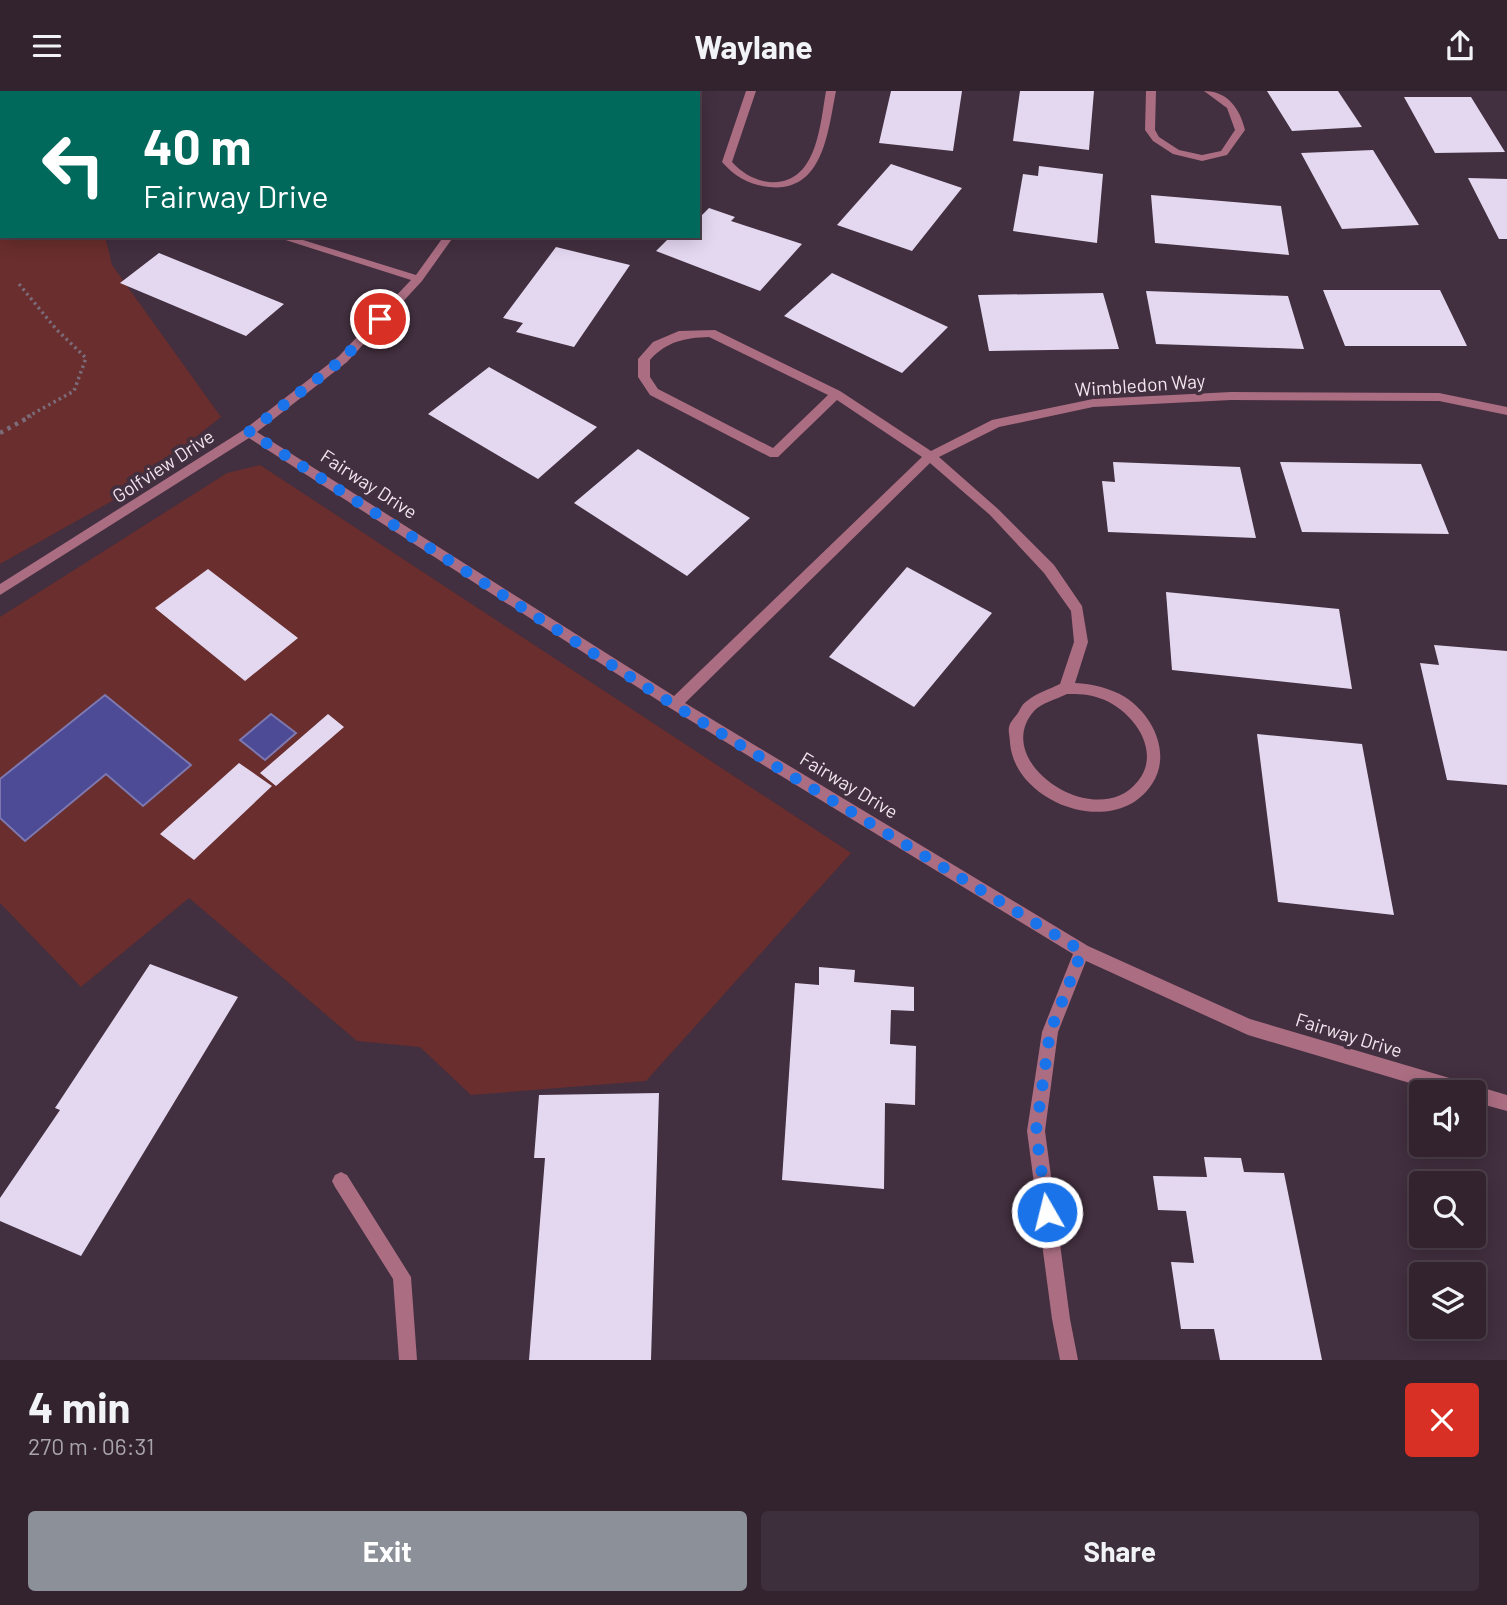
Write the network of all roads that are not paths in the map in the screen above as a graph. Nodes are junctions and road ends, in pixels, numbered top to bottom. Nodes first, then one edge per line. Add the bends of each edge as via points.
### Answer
1 (751, 91) edge
2 (831, 91) edge
3 (1151, 91) edge
4 (1209, 91) edge
5 (285, 238) edge
6 (448, 238) edge
7 (418, 279) junction
8 (835, 394) junction
9 (1507, 411) edge
10 (249, 432) junction
11 (930, 456) junction
12 (0, 590) edge
13 (1066, 688) junction
14 (674, 705) junction
15 (1082, 951) junction
16 (1427, 1080) edge
17 (1486, 1097) edge
18 (1507, 1103) edge
19 (341, 1181) dead end
20 (408, 1360) edge
21 (1069, 1360) edge

1 - 2 street via 727,162 739,176 757,184 784,186 805,178 814,166
3 - 4 street via 1150,130 1156,139 1177,152 1202,158 1224,153 1240,130 1237,113
5 - 7 street
6 - 7 street, Golfview Drive
7 - 10 street, Golfview Drive via 343,359
8 - 8 street via 711,333 683,334 657,345 644,359 645,377 654,392 774,454
8 - 11 street
9 - 11 street, Wimbledon Way via 1439,397 1231,396 1093,403 996,423
10 - 12 street, Golfview Drive
10 - 14 street, Fairway Drive
11 - 13 street via 1049,569 1077,610 1081,642
11 - 14 street, Wimbledon Way
13 - 13 street via 1029,705 1019,721 1015,741 1020,761 1052,794 1075,804 1100,807 1121,802 1151,777 1153,740 1129,707 1110,695
14 - 15 street, Fairway Drive
15 - 16 street, Fairway Drive via 1248,1027
15 - 21 street via 1050,1032 1036,1131
17 - 18 street
19 - 20 street via 402,1277

